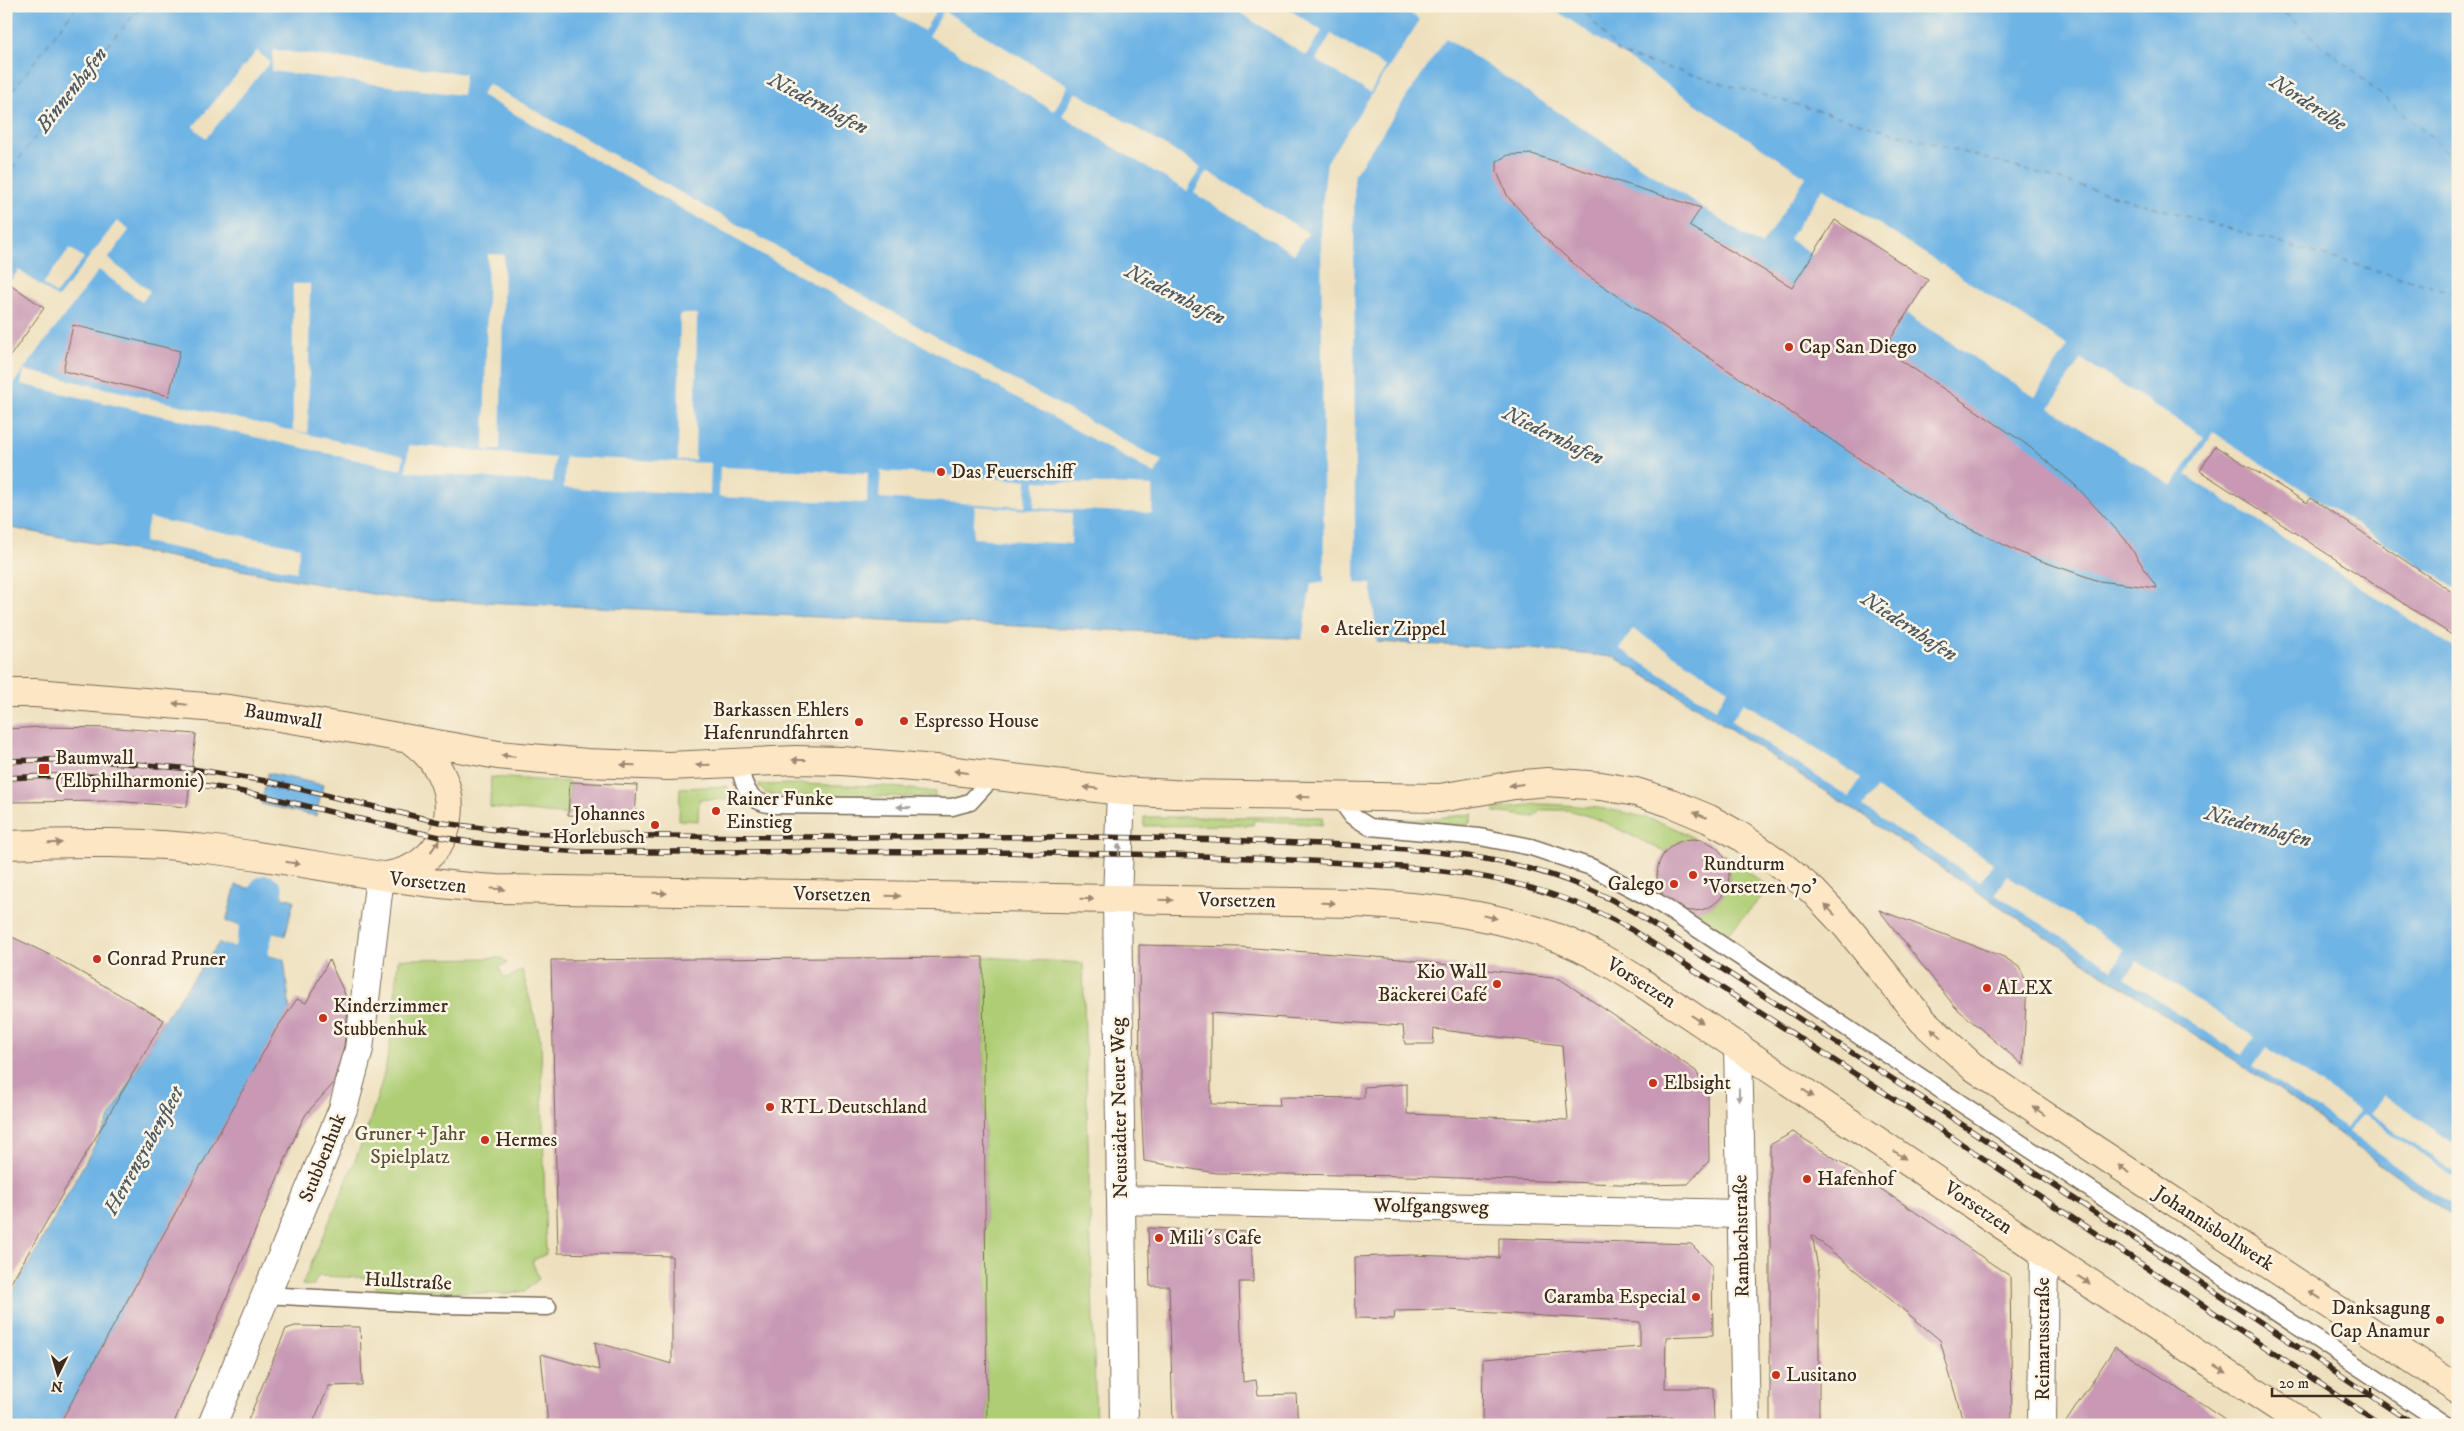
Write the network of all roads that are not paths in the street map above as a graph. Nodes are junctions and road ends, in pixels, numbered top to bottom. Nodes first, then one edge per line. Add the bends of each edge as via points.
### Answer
1 (6, 693) edge
2 (412, 741) junction
3 (738, 763) junction
4 (993, 776) junction
5 (1121, 792) junction
6 (1339, 798) junction
7 (6, 845) edge
8 (380, 878) junction
9 (1117, 899) junction
10 (1738, 1046) junction
11 (1121, 1200) junction
12 (1742, 1214) junction
13 (2044, 1253) junction
14 (265, 1295) junction
15 (548, 1307) dead end
16 (2458, 1389) edge
17 (212, 1425) edge
18 (1124, 1425) edge
19 (1746, 1425) edge
20 (2042, 1425) edge
21 (2305, 1425) edge
22 (2446, 1425) edge

2 -> 1 main road, Baumwall via 229,709
3 -> 2 main road, Baumwall via 668,766 557,761
8 -> 2 main road via 395,875 423,861 442,836 448,822 445,778 432,757
4 -> 3 main road via 842,761
4 -> 3 lane via 970,802 952,807 775,805 756,801 749,794
5 -> 4 main road
6 -> 5 main road
9 -> 5 street, Neustädter Neuer Weg
16 -> 6 main road, Johannisbollwerk via 1972,1066 1923,1021 1847,927 1813,891 1740,836 1709,819 1636,792 1547,782 1440,798
6 - 22 lane via 1352,816 1370,827 1480,837 1531,847 1591,867 1657,902
7 -> 8 main road, Vorsetzen via 72,842 214,850
8 -> 9 main road, Vorsetzen via 460,887 544,891
8 - 14 street, Stubbenhuk via 353,1076 328,1148
9 -> 10 main road, Vorsetzen via 1355,903 1456,910 1492,917 1562,939 1598,956
9 - 11 street, Neustädter Neuer Weg
10 -> 12 street, Rambachstraße
10 -> 13 main road, Vorsetzen
11 - 12 street, Wolfgangsweg
11 - 18 street, Neustädter Neuer Weg
12 - 19 street, Rambachstraße
13 - 20 street, Reimarusstraße
13 -> 21 main road
14 - 15 lane, Hullstraße
14 - 17 street, Stubbenhuk

